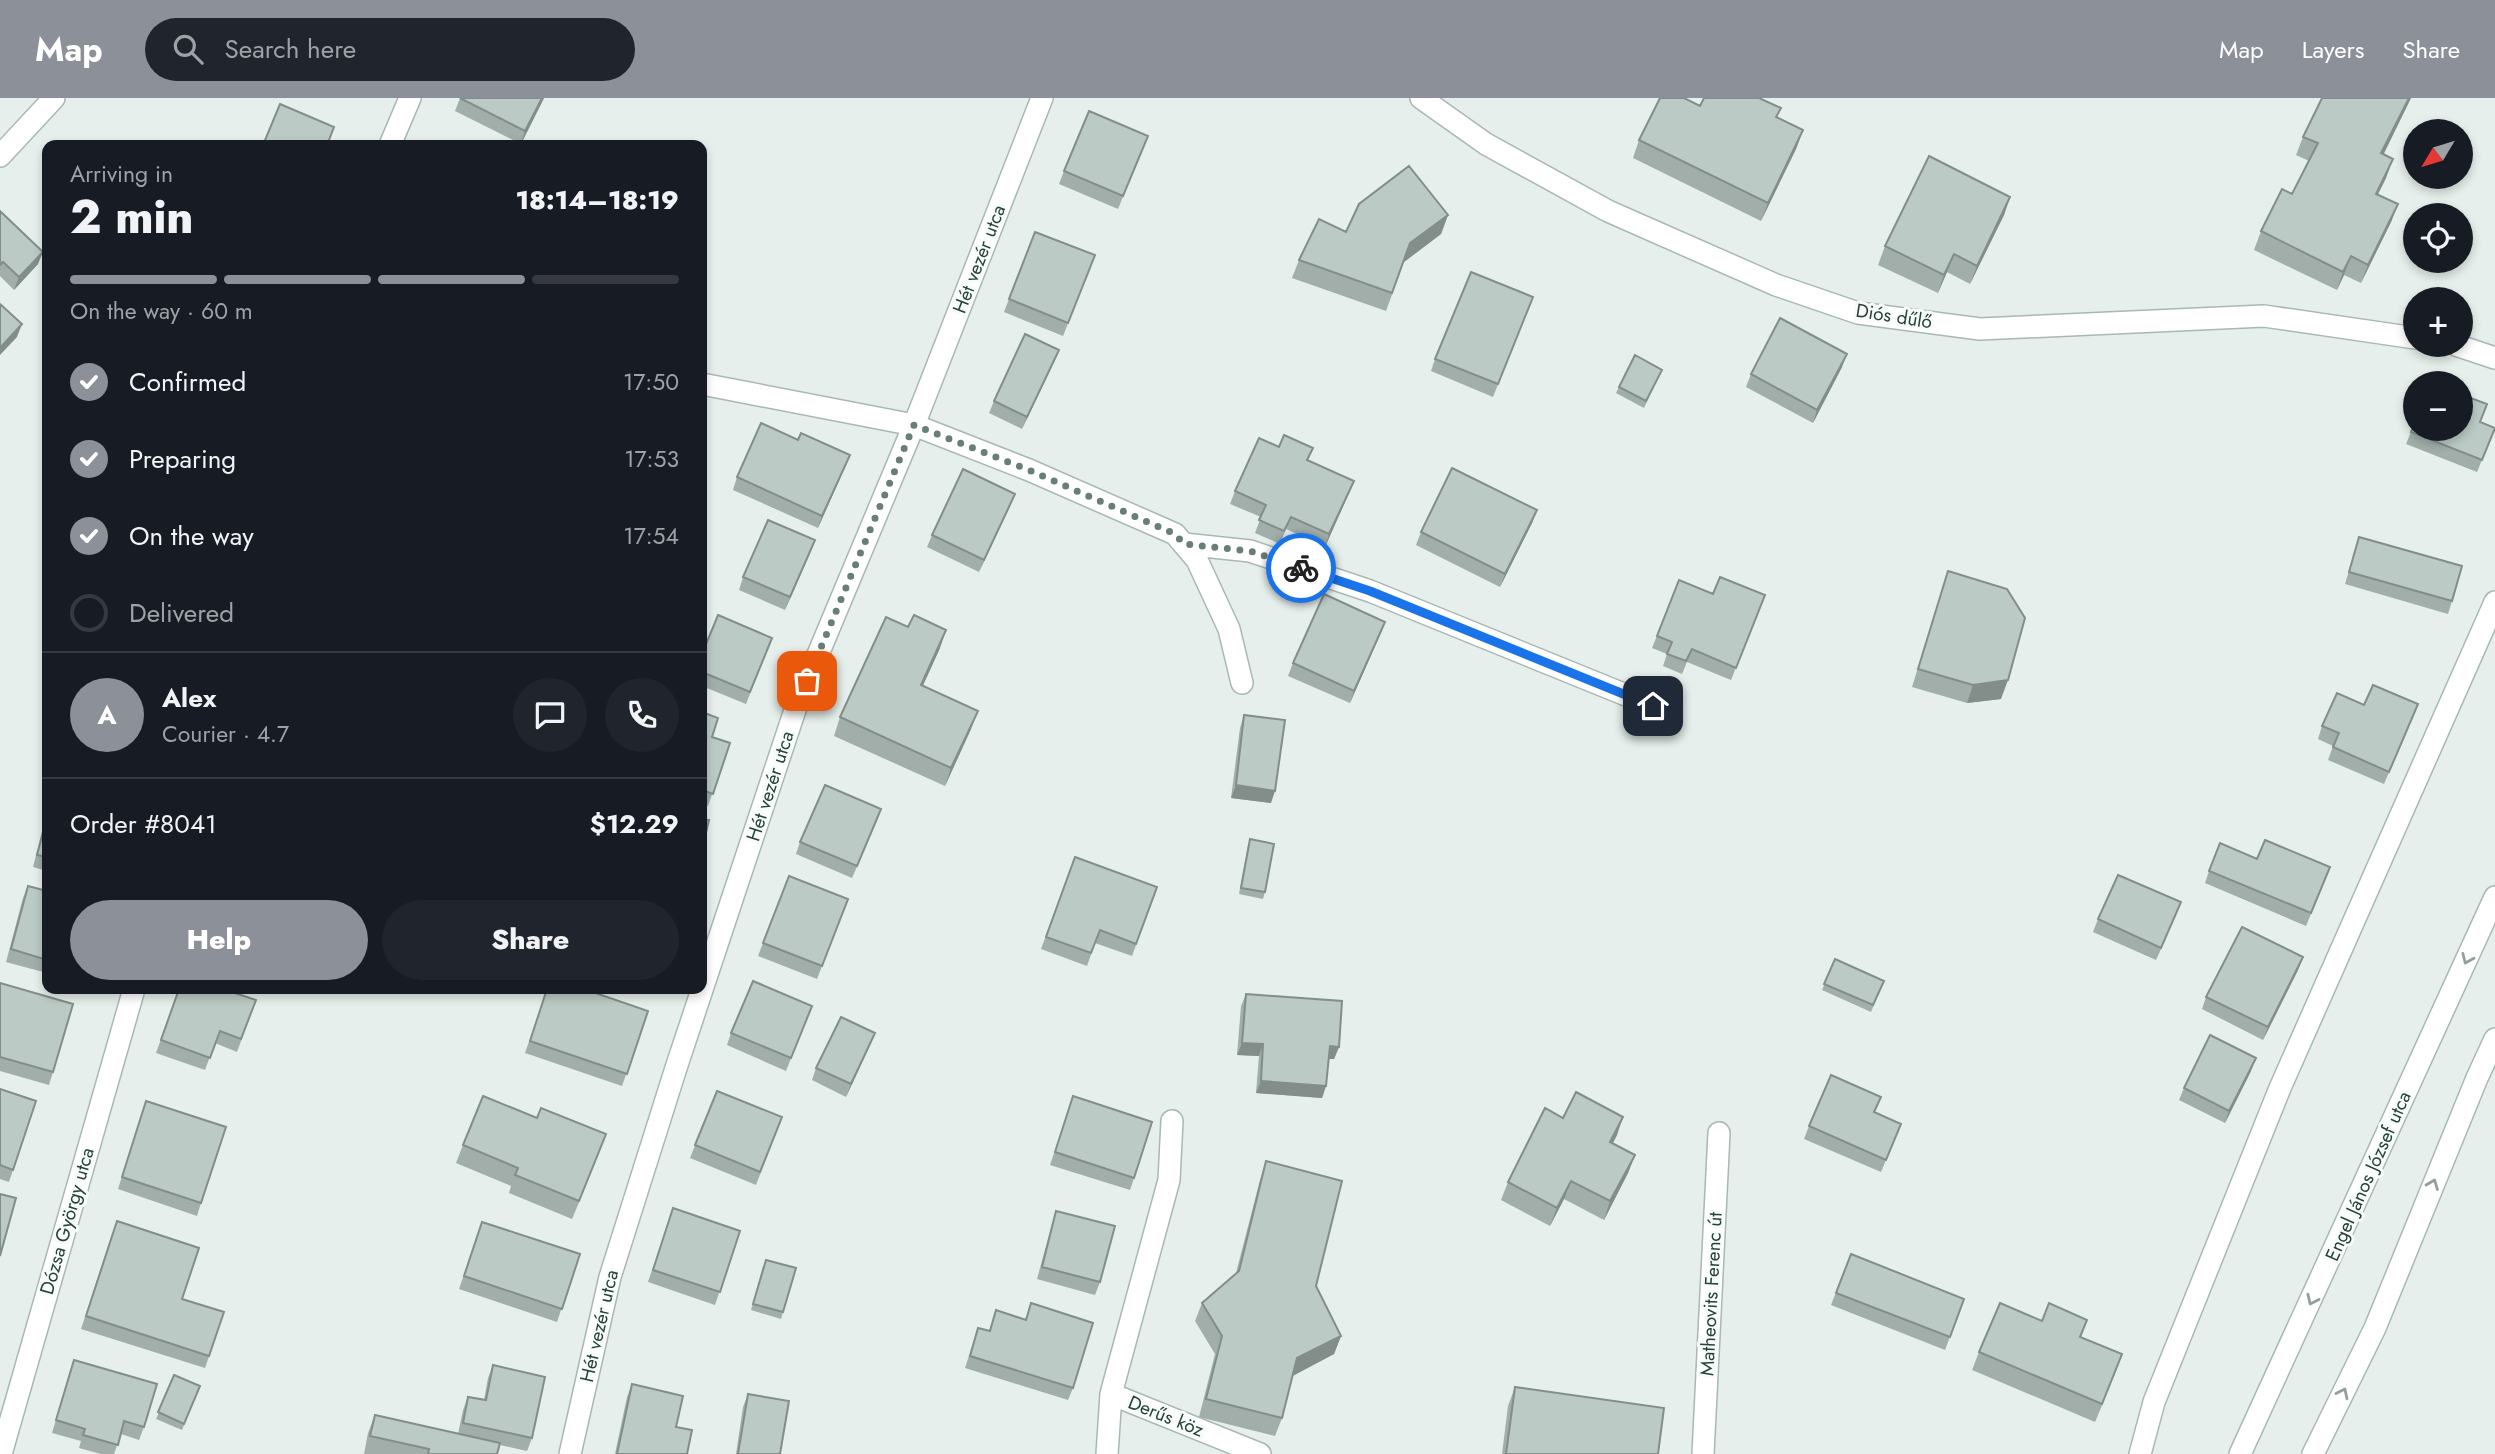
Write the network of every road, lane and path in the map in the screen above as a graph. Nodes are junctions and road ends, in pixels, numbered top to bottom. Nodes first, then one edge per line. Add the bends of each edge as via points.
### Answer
1 (54, 98) edge
2 (410, 98) edge
3 (1042, 98) edge
4 (1421, 98) edge
5 (392, 140) edge
6 (0, 156) edge
7 (2403, 336) edge
8 (2473, 351) edge
9 (2495, 358) edge
10 (707, 385) edge
11 (914, 425) junction
12 (1184, 544) junction
13 (2495, 602) edge
14 (1242, 683) dead end
15 (1653, 706) dead end
16 (2495, 897) edge
17 (707, 975) edge
18 (133, 994) edge
19 (701, 994) edge
20 (2495, 1039) edge
21 (1172, 1121) dead end
22 (1719, 1133) dead end
23 (1111, 1394) junction
24 (1, 1454) edge
25 (570, 1454) edge
26 (1107, 1454) edge
27 (1260, 1454) edge
28 (1703, 1454) edge
29 (2140, 1454) edge
30 (2240, 1454) edge
31 (2313, 1454) edge

1 - 6 street
2 - 5 street
3 - 11 street, Hét vezér utca
4 - 7 street, Diós dűlő via 1486,145 1608,211 1776,285 1858,313 1980,329 2264,316
8 - 9 street
10 - 11 street
11 - 12 street via 1175,534
11 - 17 street, Hét vezér utca via 796,707
12 - 14 street via 1197,560 1228,629
12 - 15 street via 1250,551 1370,591
13 - 29 street via 2280,1088 2154,1402
16 -> 30 street, Engel János József utca
18 - 24 street, Dózsa György utca
19 - 25 street, Hét vezér utca via 610,1277
31 -> 20 street via 2375,1328
21 - 23 street via 1169,1180
22 - 28 street, Matheovits Ferenc út
23 - 26 street
23 - 27 street, Derűs köz

